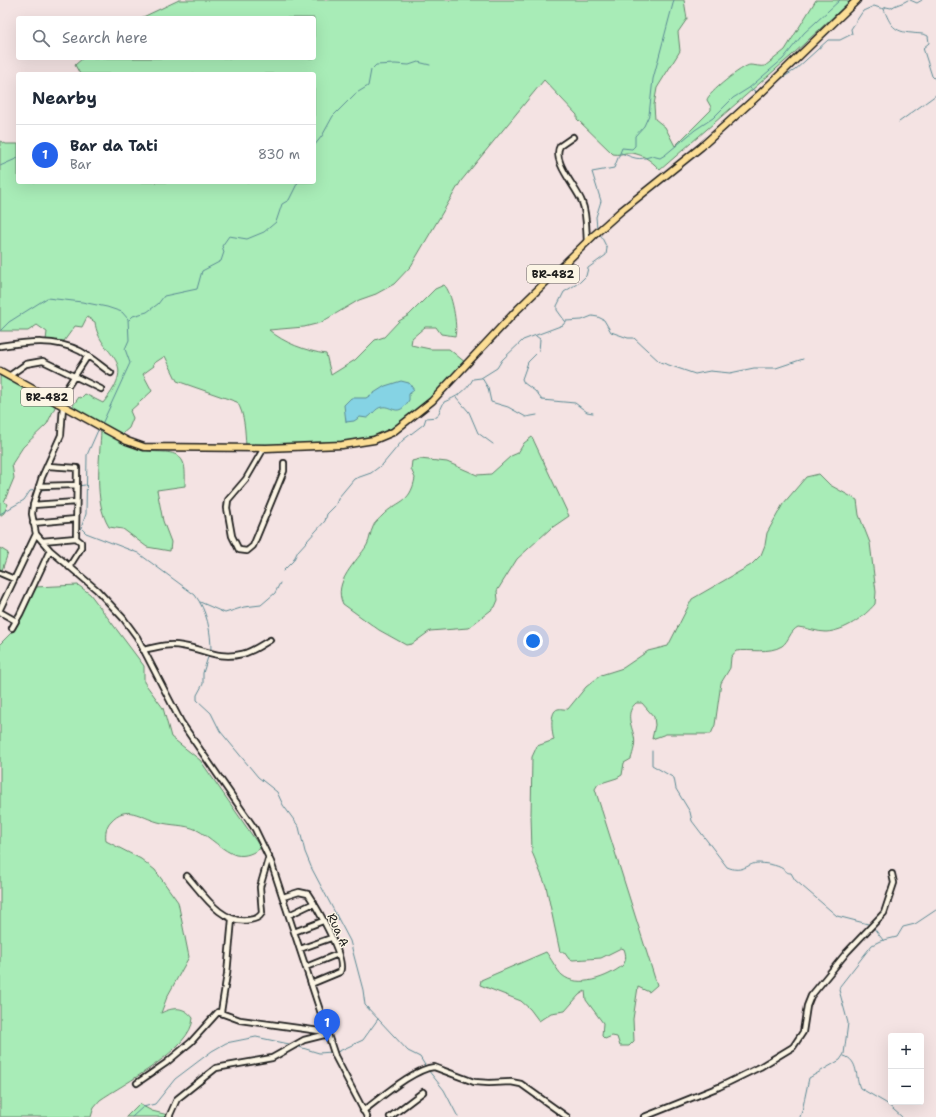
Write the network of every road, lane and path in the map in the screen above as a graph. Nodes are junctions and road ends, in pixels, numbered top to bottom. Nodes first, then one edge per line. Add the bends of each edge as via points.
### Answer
1 (857, 0) edge
2 (573, 137) dead end
3 (587, 242) junction
4 (0, 346) edge
5 (87, 357) junction
6 (0, 371) edge
7 (111, 373) dead end
8 (75, 375) junction
9 (10, 376) junction
10 (101, 389) dead end
11 (57, 403) junction
12 (63, 406) junction
13 (264, 448) junction
14 (284, 463) dead end
15 (48, 466) junction
16 (77, 485) junction
17 (39, 486) junction
18 (76, 502) junction
19 (33, 505) junction
20 (76, 519) junction
21 (33, 523) junction
22 (36, 534) junction
23 (76, 538) junction
24 (42, 541) junction
25 (50, 550) junction
26 (69, 567) junction
27 (0, 573) edge
28 (14, 579) junction
29 (0, 609) edge
30 (0, 612) edge
31 (16, 621) junction
32 (12, 628) dead end
33 (270, 640) dead end
34 (143, 650) junction
35 (269, 856) junction
36 (892, 874) dead end
37 (187, 876) dead end
38 (283, 897) junction
39 (314, 903) junction
40 (289, 914) junction
41 (232, 919) junction
42 (323, 921) junction
43 (294, 932) junction
44 (331, 938) junction
45 (300, 949) junction
46 (338, 954) junction
47 (306, 967) junction
48 (311, 984) junction
49 (221, 1012) junction
50 (328, 1033) junction
51 (137, 1083) dead end
52 (423, 1092) dead end
53 (363, 1111) junction
54 (169, 1117) edge
55 (367, 1117) edge
56 (390, 1117) edge
57 (567, 1117) edge
58 (644, 1117) edge

1 - 3 highway, BR-482 via 723,128
2 - 3 street via 560,146 558,154 568,179 582,202
3 - 13 highway, BR-482 via 518,309 432,401 394,432 379,439 354,444
4 - 5 street via 51,342 71,347
5 - 7 street
5 - 8 street
6 - 9 highway, BR-482
8 - 9 street via 43,361 26,364
8 - 10 street
8 - 11 street
9 - 11 highway, BR-482
11 - 12 highway, BR-482
12 - 13 highway, BR-482 via 127,441 144,447
12 - 15 street via 61,435
13 - 14 street via 246,479 228,500 232,536 239,550 247,551 253,546 284,471
15 - 16 street via 76,467
15 - 17 street
16 - 17 street
16 - 18 street
17 - 19 street
18 - 19 street
18 - 20 street
19 - 21 street
20 - 21 street
20 - 23 street
21 - 22 street
22 - 24 street
22 - 28 street
23 - 24 street
23 - 26 street via 82,545
24 - 25 street
25 - 26 street
25 - 31 street
26 - 34 street via 110,603
27 - 28 street
28 - 29 street
30 - 31 street
31 - 32 street
33 - 34 street via 243,654 226,656 183,646 158,646
34 - 35 street via 180,722 255,829
35 - 38 street
35 - 41 street via 260,887 260,916 247,921
36 - 58 street via 894,883 884,912 856,941 811,996 803,1032 793,1047 719,1087
37 - 41 street via 218,911
38 - 39 street, Rua A via 304,892
38 - 40 street
39 - 40 street
39 - 42 street, Rua A
40 - 43 street
41 - 49 street
42 - 43 street
42 - 44 street, Rua A
43 - 45 street
44 - 45 street
44 - 46 street, Rua A
45 - 47 street
46 - 47 street
46 - 48 street, Rua A via 342,963 340,972
47 - 48 street
48 - 50 street
49 - 50 street via 230,1018 240,1020
49 - 51 street via 191,1042
50 - 53 street via 344,1075
50 - 54 street via 304,1040 272,1058 216,1068 177,1099
52 - 56 street
53 - 55 street
53 - 57 street via 411,1077 427,1069 441,1069 474,1082 521,1084

